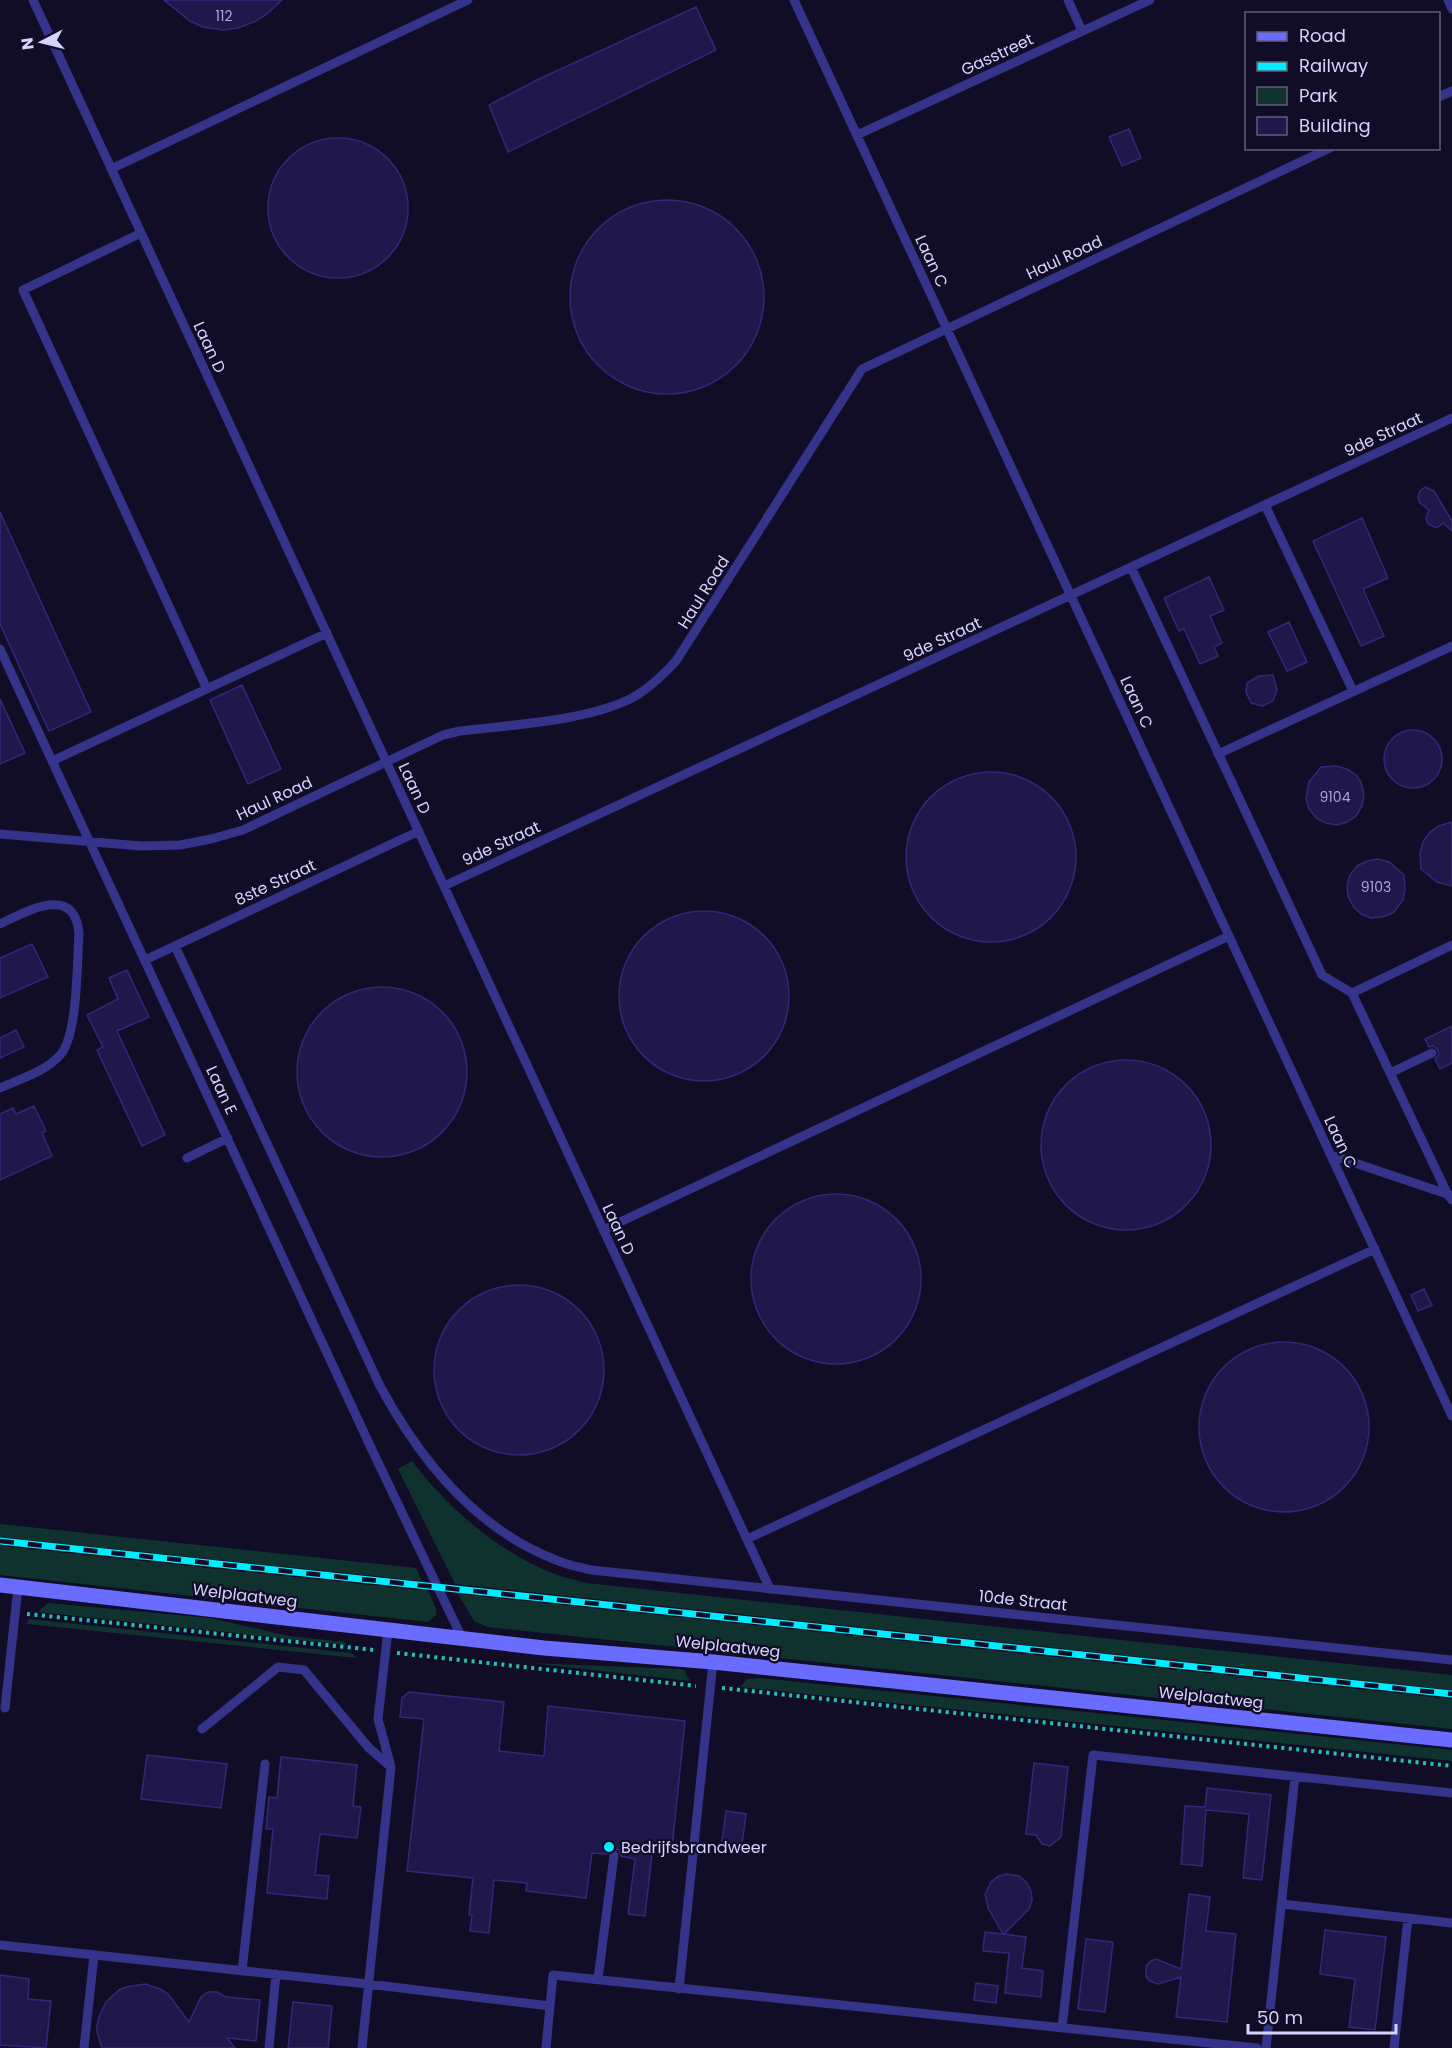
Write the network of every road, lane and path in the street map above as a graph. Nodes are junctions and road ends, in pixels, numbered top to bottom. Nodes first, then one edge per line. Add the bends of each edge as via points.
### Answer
1 (33, 0) edge
2 (468, 0) edge
3 (794, 0) edge
4 (1068, 0) edge
5 (1150, 0) edge
6 (1448, 0) edge
7 (1452, 9) edge
8 (1082, 32) junction
9 (857, 135) junction
10 (1326, 150) edge
11 (111, 169) junction
12 (141, 233) junction
13 (947, 329) junction
14 (1452, 418) edge
15 (1265, 505) junction
16 (1131, 567) junction
17 (1071, 595) junction
18 (327, 633) junction
19 (1452, 646) edge
20 (0, 649) edge
21 (207, 689) junction
22 (1353, 692) junction
23 (1218, 754) junction
24 (52, 761) junction
25 (389, 761) junction
26 (418, 831) junction
27 (0, 834) edge
28 (90, 842) junction
29 (444, 886) junction
30 (0, 924) edge
31 (1229, 936) junction
32 (1452, 945) edge
33 (175, 946) junction
34 (145, 960) junction
35 (1352, 993) junction
36 (1432, 1053) dead end
37 (1390, 1073) junction
38 (0, 1088) edge
39 (228, 1138) junction
40 (1331, 1155) junction
41 (186, 1158) dead end
42 (1451, 1196) edge
43 (603, 1230) junction
44 (1375, 1249) junction
45 (1452, 1416) edge
46 (747, 1539) junction
47 (0, 1585) edge
48 (18, 1587) junction
49 (770, 1589) junction
50 (388, 1630) junction
51 (462, 1638) junction
52 (1452, 1660) edge
53 (713, 1662) junction
54 (5, 1708) dead end
55 (202, 1729) dead end
56 (1452, 1740) edge
57 (265, 1764) dead end
58 (391, 1767) junction
59 (1295, 1776) junction
60 (1452, 1793) edge
61 (614, 1855) dead end
62 (1282, 1904) junction
63 (1408, 1918) junction
64 (1452, 1923) edge
65 (0, 1946) edge
66 (94, 1955) junction
67 (242, 1971) junction
68 (276, 1974) junction
69 (598, 1979) junction
70 (368, 1984) junction
71 (679, 1989) junction
72 (550, 2006) junction
73 (1062, 2028) junction
74 (84, 2048) edge
75 (269, 2048) edge
76 (362, 2048) edge
77 (546, 2048) edge
78 (1257, 2048) edge
79 (1266, 2048) edge
80 (1394, 2048) edge

1 - 11 lane, Laan D
2 - 11 lane
3 - 9 lane, Laan C
4 - 8 lane
5 - 8 lane, Gasstreet
6 - 7 lane
8 - 9 lane, Gasstreet
9 - 13 lane, Laan C
10 - 13 lane, Haul Road
11 - 12 lane, Laan D
12 - 18 lane, Laan D
12 - 21 lane via 23,290
13 - 17 lane, Laan C
13 - 25 lane, Haul Road via 862,369 676,661 656,681 631,698 606,708 443,735
14 - 15 lane, 9de Straat
15 - 16 lane, 9de Straat
15 - 22 lane
16 - 17 lane, 9de Straat
16 - 23 lane
17 - 29 lane, 9de Straat
17 - 31 lane, Laan C
18 - 21 lane
18 - 25 lane, Laan D
19 - 22 lane
20 - 24 lane, Laan E
21 - 24 lane
22 - 23 lane
23 - 35 lane via 1322,975
24 - 28 lane, Laan E
25 - 26 lane, Laan D
25 - 28 lane, Haul Road via 243,830 211,839 141,846
26 - 29 lane, Laan D
26 - 33 lane, 8ste Straat
27 - 28 lane, Haul Road
28 - 34 lane, Laan E
29 - 43 lane, Laan D
30 - 38 lane via 48,903 73,914 79,933 73,1016 62,1053 46,1066
31 - 40 lane, Laan C
31 - 43 lane
32 - 35 lane
33 - 34 lane, 8ste Straat
33 - 49 lane, 10de Straat via 380,1386 430,1464 457,1495 531,1549 556,1560 591,1570
34 - 39 lane, Laan E
35 - 37 lane
36 - 37 lane
37 - 42 lane
39 - 41 lane
39 - 51 lane, Laan E
40 - 42 lane
40 - 44 lane, Laan C
43 - 46 lane, Laan D
44 - 45 lane, Laan C
44 - 46 lane
46 - 49 lane, Laan D
47 - 48 street, Welplaatweg
48 - 50 street, Welplaatweg
48 - 54 lane
49 - 52 lane, 10de Straat
50 - 51 street, Welplaatweg
50 - 58 lane via 378,1719
51 - 53 street, Welplaatweg
53 - 56 street, Welplaatweg
53 - 71 lane
55 - 58 lane via 278,1667 304,1670 369,1748
57 - 67 lane
58 - 70 lane
59 - 60 lane
59 - 62 lane
59 - 73 lane via 1093,1755
61 - 69 lane
62 - 63 lane
62 - 79 lane
63 - 64 lane
63 - 80 lane
65 - 66 lane
66 - 67 lane
66 - 74 lane
67 - 68 lane
68 - 70 lane
68 - 75 lane
69 - 71 lane
69 - 72 lane via 553,1975
70 - 72 lane
70 - 76 lane
71 - 73 lane
72 - 77 lane
73 - 78 lane

